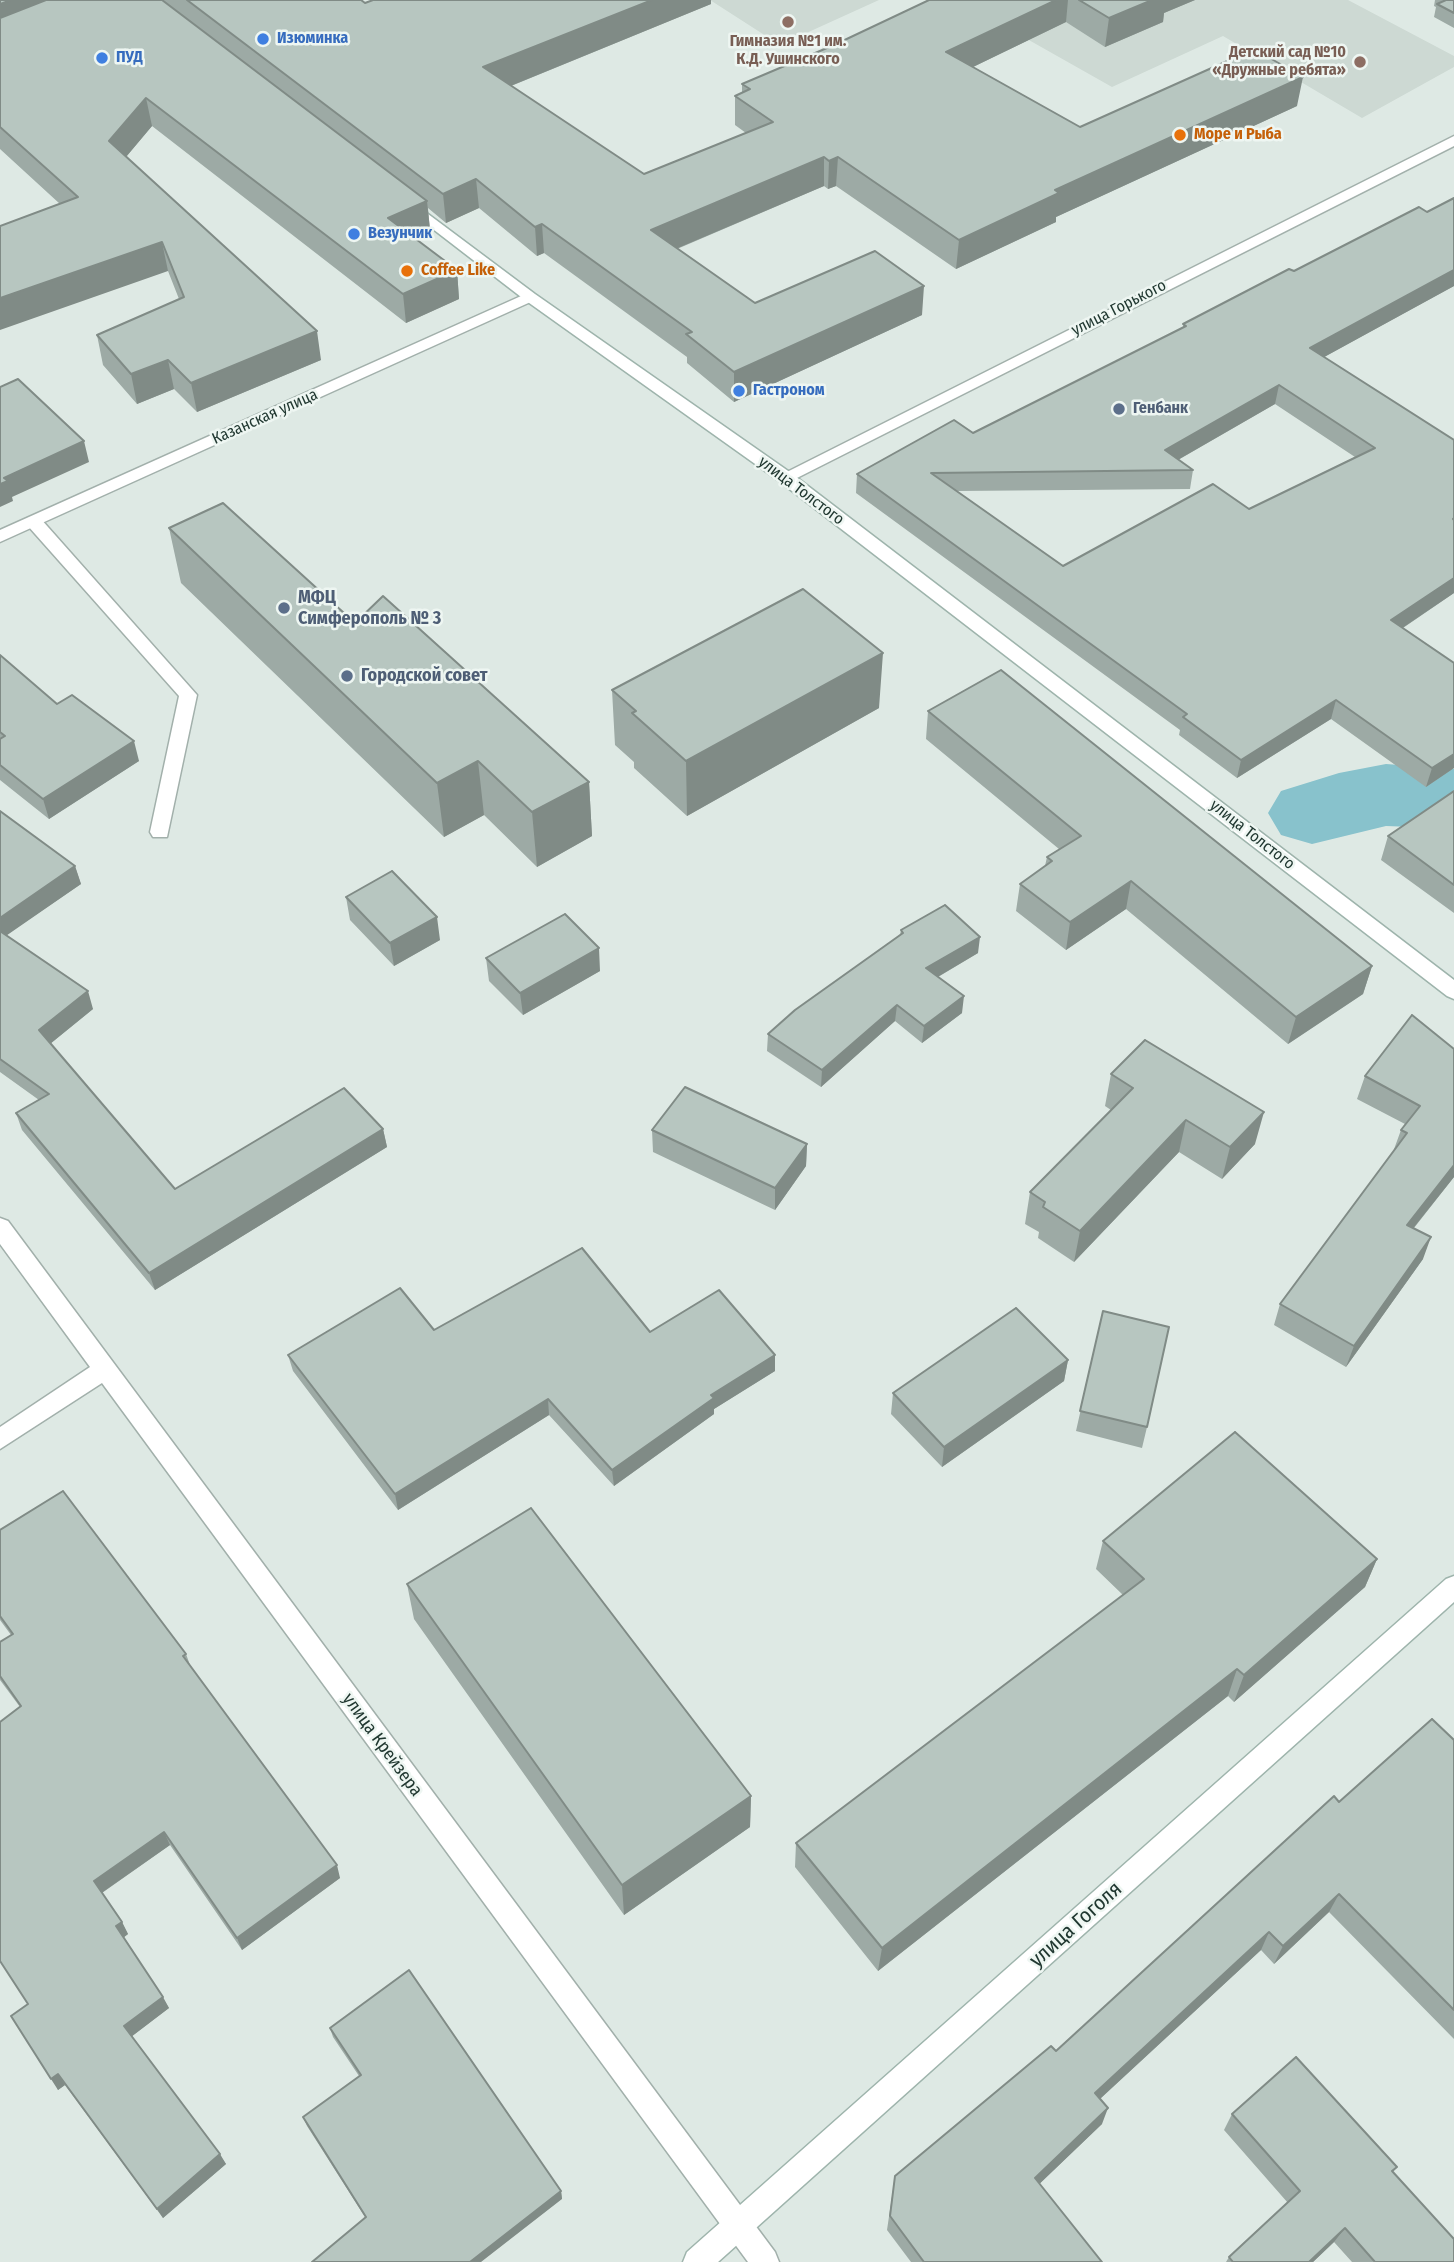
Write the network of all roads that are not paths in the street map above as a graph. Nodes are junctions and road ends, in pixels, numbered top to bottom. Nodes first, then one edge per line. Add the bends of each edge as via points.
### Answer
1 (1454, 140) edge
2 (397, 195) edge
3 (530, 297) junction
4 (785, 477) junction
5 (34, 522) junction
6 (0, 537) edge
7 (160, 832) dead end
8 (1454, 991) edge
9 (0, 1227) edge
10 (104, 1370) junction
11 (0, 1439) edge
12 (1454, 1587) edge
13 (738, 2226) junction
14 (696, 2262) edge
15 (765, 2262) edge

1 - 4 street, улица Горького
2 - 3 street, улица Толстого
3 - 4 street, улица Толстого
3 - 5 street, Казанская улица
4 - 8 street, улица Толстого
5 - 6 street, Казанская улица
5 - 7 street via 188,695
9 - 10 street, улица Крейзера
10 - 11 street
10 - 13 street, улица Крейзера
12 - 13 street, улица Гоголя
13 - 14 street, улица Гоголя
13 - 15 street, улица Крейзера

